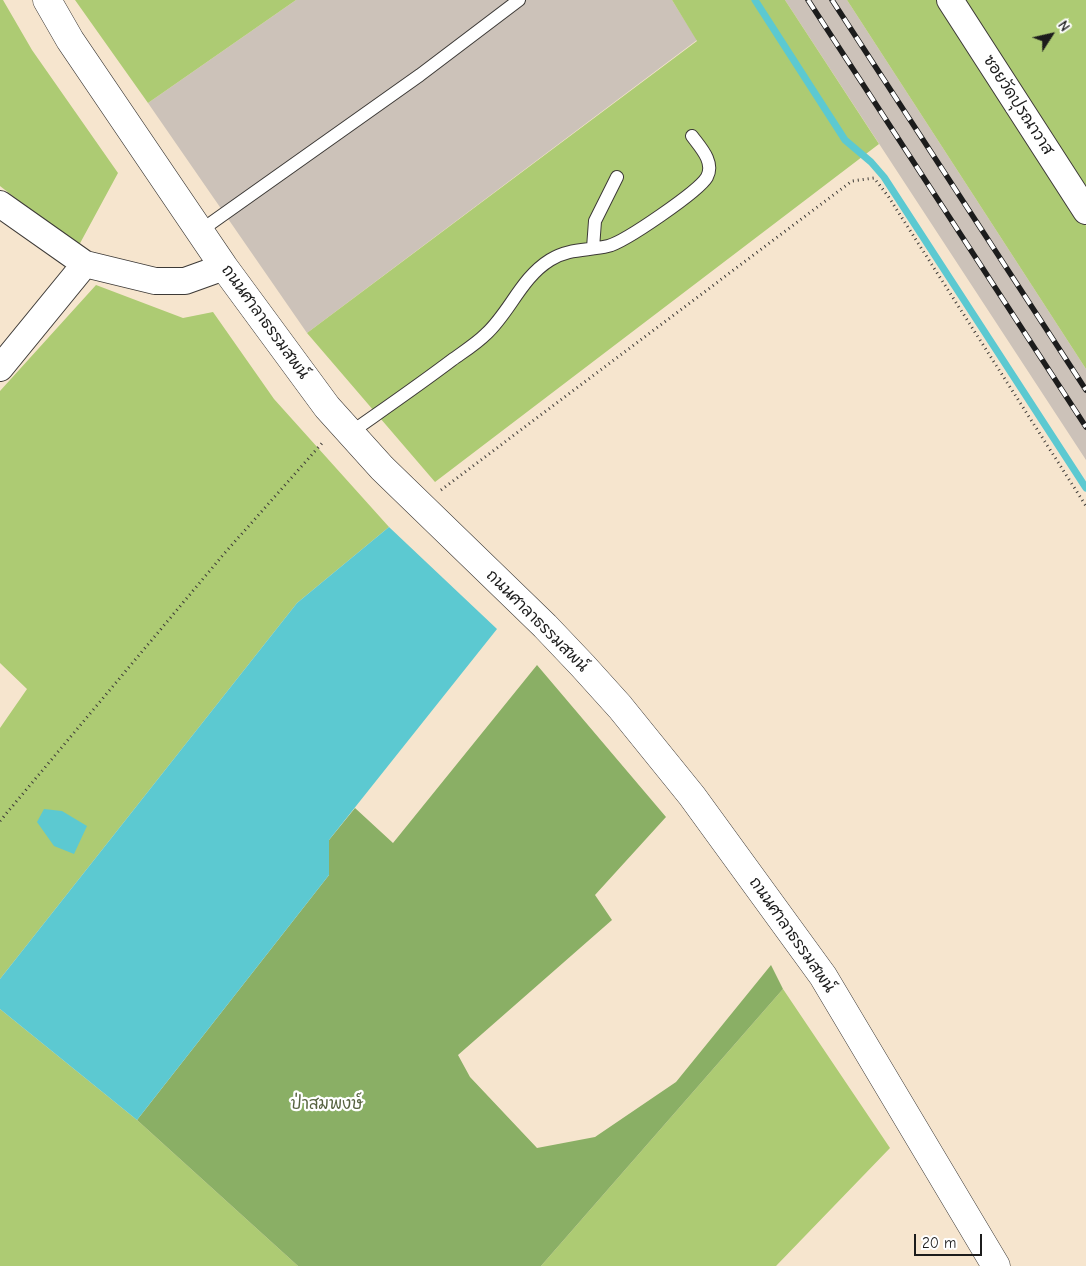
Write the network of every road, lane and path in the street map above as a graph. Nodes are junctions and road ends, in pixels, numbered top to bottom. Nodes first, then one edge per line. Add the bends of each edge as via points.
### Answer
1 (47, 0) edge
2 (519, 0) edge
3 (950, 0) edge
4 (692, 136) dead end
5 (618, 177) dead end
6 (0, 204) edge
7 (1086, 211) edge
8 (200, 231) junction
9 (594, 248) junction
10 (85, 264) junction
11 (224, 267) junction
12 (0, 368) edge
13 (345, 427) junction
14 (421, 505) junction
15 (1086, 506) edge
16 (0, 821) edge
17 (996, 1266) edge

1 - 8 street, ถนนศาลาธรรมสพน์ via 70,40
2 - 8 lane via 413,81
3 - 7 street, ซอยวัดปุรณาวาส
4 - 9 lane via 709,163 708,176 695,190 630,237
5 - 9 lane via 595,221
6 - 10 street
8 - 11 street, ถนนศาลาธรรมสพน์
9 - 13 lane via 574,250 550,260 529,278 486,334 427,379
10 - 11 street via 155,282 185,281
10 - 12 street
11 - 13 street, ถนนศาลาธรรมสพน์
13 - 14 street, ถนนศาลาธรรมสพน์
13 - 16 path via 298,472 223,555
14 - 15 path via 852,181 874,178
14 - 17 street, ถนนศาลาธรรมสพน์ via 576,659 620,707 692,796 823,976

